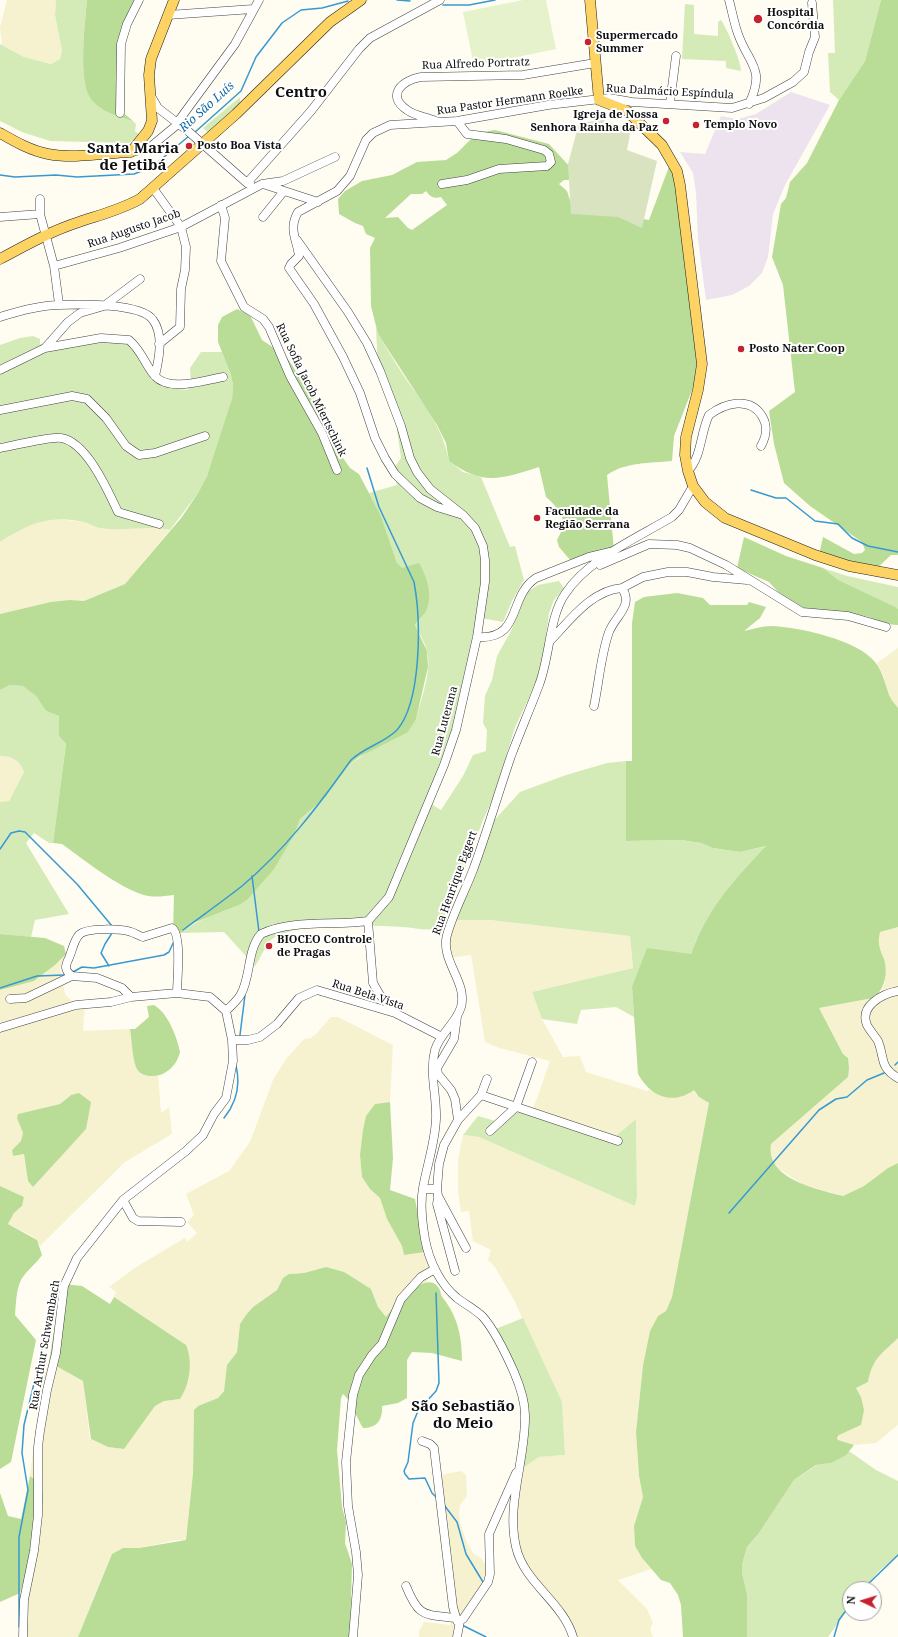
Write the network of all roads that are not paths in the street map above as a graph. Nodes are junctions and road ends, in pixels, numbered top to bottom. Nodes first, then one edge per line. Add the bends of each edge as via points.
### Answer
1 (139, 0) edge
2 (174, 0) edge
3 (259, 0) edge
4 (440, 0) edge
5 (590, 0) edge
6 (594, 0) edge
7 (729, 0) edge
8 (355, 2) edge
9 (812, 3) dead end
10 (253, 9) junction
11 (168, 15) junction
12 (676, 56) dead end
13 (595, 64) junction
14 (151, 95) junction
15 (599, 100) junction
16 (670, 101) junction
17 (749, 104) junction
18 (120, 113) dead end
19 (457, 121) junction
20 (177, 123) junction
21 (440, 123) junction
22 (0, 133) edge
23 (200, 142) junction
24 (131, 152) junction
25 (335, 157) dead end
26 (247, 183) junction
27 (262, 184) junction
28 (442, 184) dead end
29 (153, 188) junction
30 (284, 191) junction
31 (40, 199) dead end
32 (318, 202) junction
33 (221, 205) junction
34 (40, 214) junction
35 (0, 216) edge
36 (262, 217) dead end
37 (181, 227) junction
38 (46, 235) junction
39 (293, 235) junction
40 (0, 258) edge
41 (54, 266) junction
42 (140, 278) dead end
43 (59, 304) junction
44 (104, 306) junction
45 (0, 317) edge
46 (159, 344) junction
47 (45, 348) junction
48 (0, 370) edge
49 (155, 376) junction
50 (223, 377) dead end
51 (0, 410) edge
52 (205, 436) dead end
53 (761, 446) dead end
54 (0, 448) edge
55 (337, 470) dead end
56 (688, 471) junction
57 (693, 486) junction
58 (463, 515) junction
59 (160, 524) dead end
60 (613, 551) junction
61 (590, 569) junction
62 (898, 575) edge
63 (749, 580) junction
64 (622, 588) junction
65 (886, 627) dead end
66 (477, 637) junction
67 (551, 640) junction
68 (594, 706) dead end
69 (368, 921) junction
70 (72, 976) junction
71 (898, 991) edge
72 (177, 993) junction
73 (132, 997) junction
74 (10, 999) dead end
75 (226, 1011) junction
76 (395, 1013) junction
77 (457, 1018) junction
78 (0, 1028) edge
79 (440, 1036) junction
80 (232, 1040) junction
81 (532, 1062) dead end
82 (898, 1078) edge
83 (488, 1079) dead end
84 (481, 1095) junction
85 (516, 1107) junction
86 (458, 1120) junction
87 (490, 1131) dead end
88 (618, 1141) dead end
89 (423, 1189) junction
90 (438, 1193) junction
91 (123, 1200) junction
92 (181, 1222) dead end
93 (466, 1248) dead end
94 (435, 1269) junction
95 (455, 1271) dead end
96 (422, 1441) dead end
97 (520, 1466) junction
98 (406, 1586) dead end
99 (458, 1620) junction
100 (23, 1637) edge
101 (353, 1637) edge
102 (457, 1637) edge
103 (573, 1637) edge

1 - 18 street via 127,24 121,44
2 - 11 main road
3 - 10 street
4 - 26 street via 370,38 312,111
5 - 6 street
5 - 13 main road
7 - 17 street via 738,34 756,71 756,88
8 - 23 main road
9 - 17 street, Rua Dalmácio Espíndula via 815,37 804,72 781,89
10 - 11 street
10 - 20 street via 235,44
11 - 14 main road via 151,59
12 - 16 street
13 - 15 main road
13 - 21 street, Rua Alfredo Portratz via 523,75 411,78 398,89 398,101 408,111
14 - 20 street via 158,108
14 - 24 main road via 152,121 148,131
15 - 16 street, Rua Dalmácio Espíndula via 609,98 632,102
15 - 19 street, Rua Pastor Hermann Roelke via 548,105
15 - 56 main road via 627,111 662,145 677,171 688,240 702,364 686,437 685,455
16 - 17 street, Rua Dalmácio Espíndula via 732,103 739,106
19 - 21 street, Rua Pastor Hermann Roelke
19 - 28 street via 467,134 506,139 544,150 549,154 551,162 547,166 499,168 467,180
20 - 23 street
20 - 24 street via 149,148
21 - 32 street, Rua Pastor Hermann Roelke via 390,125 373,133 366,140 350,176 337,191
22 - 24 main road via 15,142 47,154
23 - 26 street
23 - 29 main road
25 - 27 street via 283,181
26 - 27 street
27 - 30 street
27 - 33 street, Rua Augusto Jacob
29 - 37 street
29 - 38 main road via 124,208
30 - 32 street
30 - 36 street
31 - 34 street
32 - 39 street, Rua Pastor Hermann Roelke via 298,212 293,223
33 - 37 street, Rua Augusto Jacob
33 - 55 street, Rua Sofia Jacob Miertschink via 225,218 220,261 244,308 263,319 269,327 290,376 322,433
34 - 35 street
34 - 38 street
37 - 41 street, Rua Augusto Jacob
37 - 46 street via 186,247 180,296 180,327
38 - 40 main road
38 - 41 street
39 - 58 street, Rua Luterana via 367,343 380,371 417,472 430,489
39 - 58 street via 299,256 290,268 314,304 352,373 384,458 395,474 420,498
41 - 43 street
42 - 44 street
43 - 44 street
43 - 45 street
44 - 46 street via 130,307 152,318 157,327
44 - 47 street via 80,313 68,322
46 - 49 street
47 - 48 street
47 - 49 street via 101,338 130,340 142,353
49 - 50 street via 166,382 182,384
51 - 52 street via 72,396 87,399 106,418 126,446 139,454 155,453
53 - 56 street via 767,429 758,409 750,404 729,405 709,415 702,432 696,462
54 - 59 street via 61,438 83,450 104,482 118,512
56 - 57 main road
57 - 60 street, Rua Henrique Eggert via 672,517
57 - 62 main road via 705,502 726,518 815,555 849,566
58 - 66 street, Rua Luterana via 475,528 483,546 485,560
60 - 61 street, Rua Henrique Eggert
60 - 66 street via 589,557 528,583 506,630 490,638
61 - 63 street via 649,544 665,543 690,548 726,565
61 - 67 street, Rua Henrique Eggert via 565,594 557,608
63 - 64 street via 668,572 643,577
63 - 65 street via 802,612 848,616
64 - 67 street via 610,590 582,608
64 - 68 street via 627,599 626,605 610,631
66 - 69 street, Rua Luterana via 456,730 444,765 389,897
67 - 77 street, Rua Henrique Eggert via 540,685 512,753 473,869 447,932 446,954 462,996
69 - 75 street via 348,924 304,924 261,934 252,953 241,995
69 - 76 street via 373,983
70 - 72 street via 65,966 76,940 84,932 97,929 124,931 142,937 172,928 176,932 178,952
70 - 73 street via 97,978 122,988
70 - 74 street via 26,998
71 - 82 street via 873,1001 868,1007 866,1019 877,1040 884,1067
72 - 73 street
72 - 75 street via 210,997
73 - 78 street via 76,1005
75 - 80 street, Rua Arthur Schwambach
76 - 79 street, Rua Bela Vista
76 - 80 street, Rua Bela Vista via 317,990 300,998 277,1024 260,1037
77 - 79 street, Rua Henrique Eggert
77 - 86 street via 454,1039 437,1068 438,1074 455,1099
79 - 89 street, Rua Henrique Eggert via 432,1064 436,1120
80 - 91 street, Rua Arthur Schwambach via 232,1061 226,1098 203,1134 186,1151
81 - 85 street
83 - 84 street
84 - 85 street
84 - 86 street
85 - 87 street
85 - 88 street
86 - 90 street via 444,1145
89 - 90 street
89 - 94 street, Rua Henrique Eggert via 426,1243
90 - 93 street
90 - 95 street via 437,1204
91 - 92 street via 133,1218 138,1221
91 - 100 street, Rua Arthur Schwambach via 77,1258 64,1286 56,1353 38,1446 38,1515 24,1600
94 - 97 street, Rua Henrique Eggert via 439,1279 448,1289 459,1300 474,1308 484,1319 513,1371 523,1397 525,1416
94 - 101 street via 421,1277 400,1299 382,1344 372,1354 359,1375 353,1395 346,1462 348,1506 358,1575
96 - 99 street via 434,1448
97 - 99 street via 489,1534 488,1582 479,1597
97 - 103 street, Rua Henrique Eggert via 514,1518 514,1537 518,1555 531,1577 562,1613
98 - 99 street via 412,1601 422,1613
99 - 102 street

